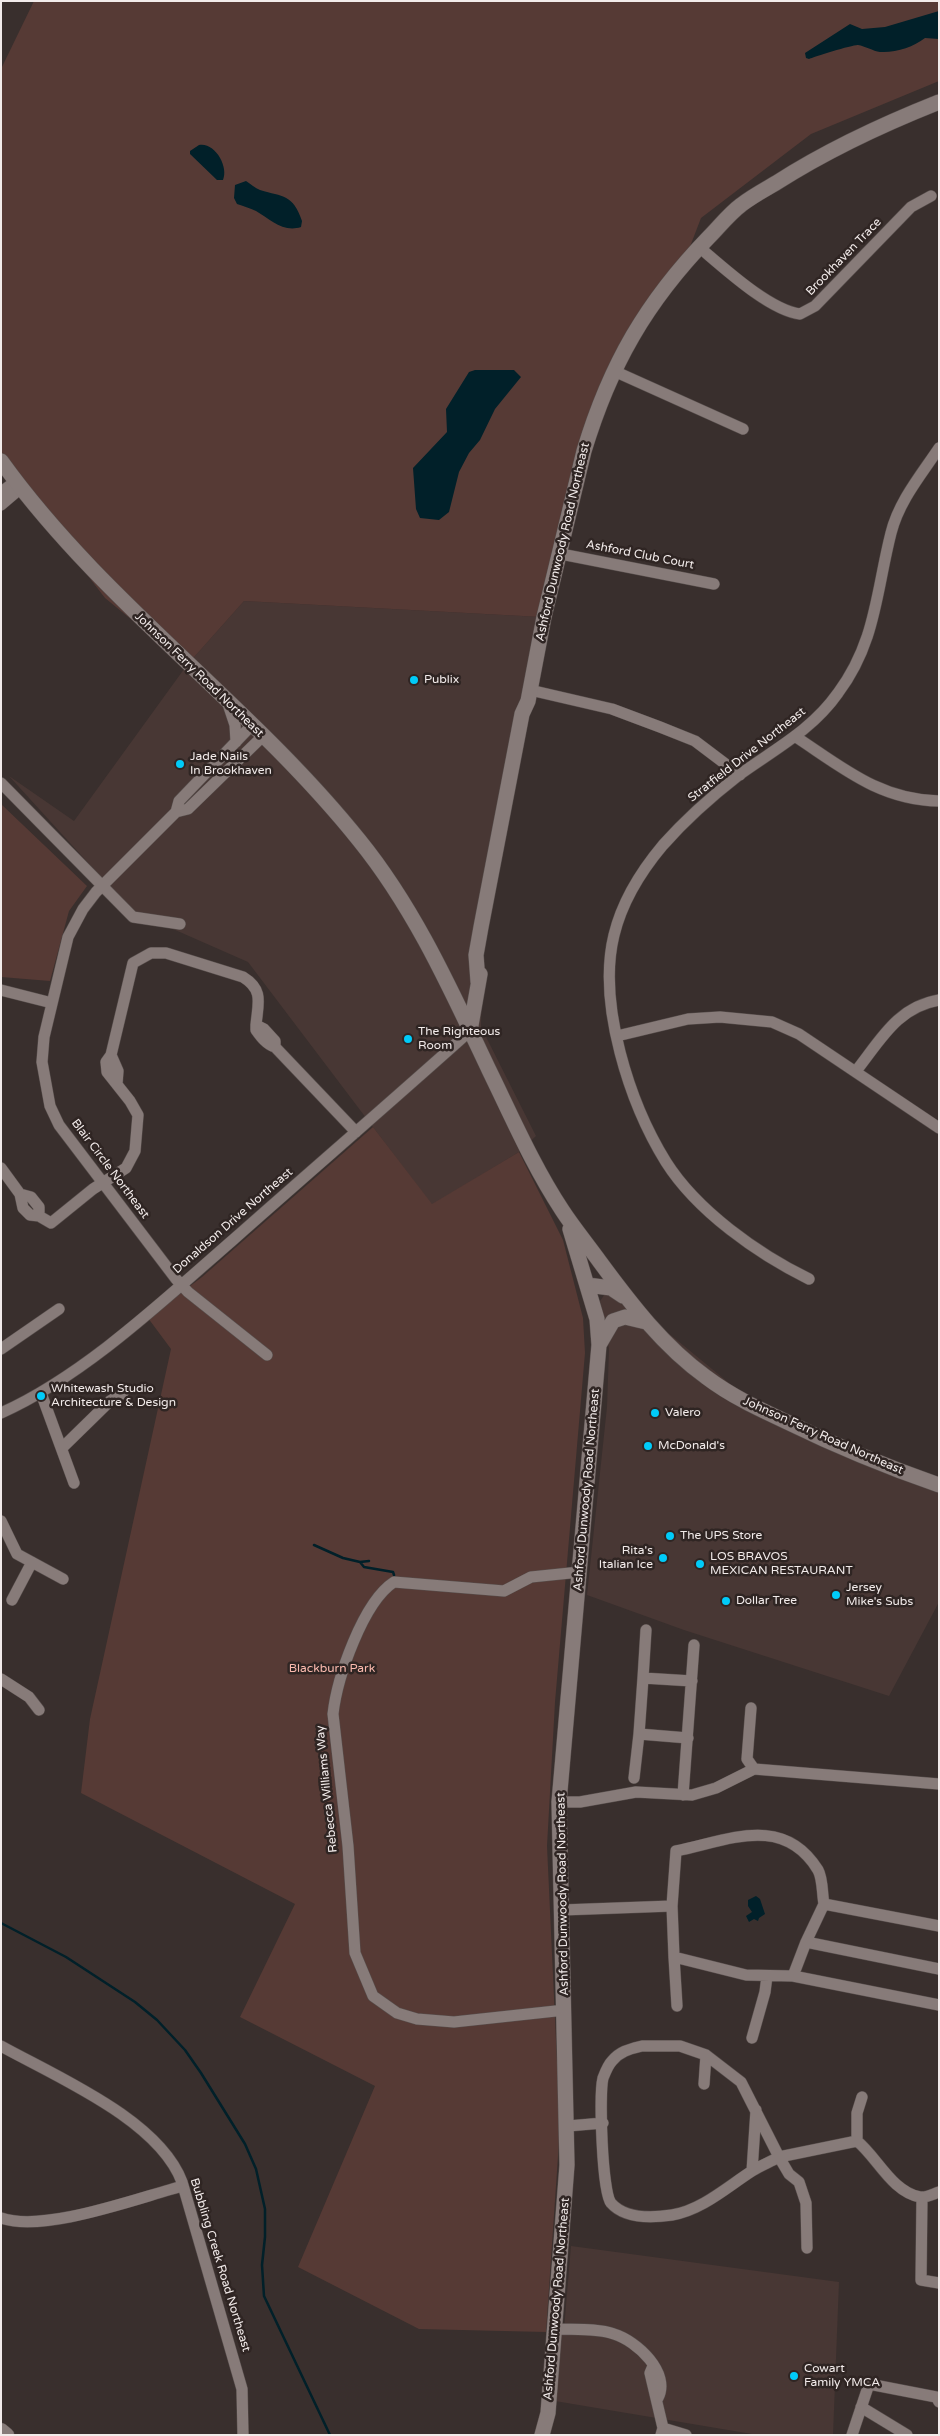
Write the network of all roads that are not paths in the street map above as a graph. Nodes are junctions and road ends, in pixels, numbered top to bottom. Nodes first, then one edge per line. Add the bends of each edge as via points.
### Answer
1 (939, 102) edge
2 (931, 196) dead end
3 (699, 247) junction
4 (614, 371) junction
5 (743, 428) dead end
6 (939, 448) edge
7 (1, 461) edge
8 (18, 484) junction
9 (1, 492) edge
10 (1, 505) edge
11 (561, 554) junction
12 (714, 584) dead end
13 (529, 696) junction
14 (226, 700) junction
15 (257, 730) junction
16 (796, 737) junction
17 (236, 742) junction
18 (740, 775) junction
19 (1, 783) edge
20 (939, 801) edge
21 (176, 812) junction
22 (103, 886) junction
23 (180, 924) dead end
24 (1, 990) edge
25 (939, 1000) edge
26 (52, 1002) junction
27 (470, 1031) junction
28 (617, 1036) junction
29 (856, 1071) junction
30 (939, 1128) edge
31 (356, 1132) junction
32 (1, 1168) edge
33 (103, 1183) junction
34 (562, 1209) junction
35 (809, 1279) dead end
36 (182, 1284) junction
37 (587, 1285) junction
38 (625, 1297) junction
39 (59, 1309) dead end
40 (646, 1322) junction
41 (600, 1345) junction
42 (1, 1349) edge
43 (267, 1354) dead end
44 (41, 1393) junction
45 (123, 1393) dead end
46 (1, 1413) edge
47 (62, 1448) junction
48 (74, 1483) dead end
49 (939, 1485) edge
50 (1, 1521) edge
51 (32, 1562) junction
52 (580, 1572) junction
53 (63, 1579) dead end
54 (12, 1600) dead end
55 (646, 1630) dead end
56 (694, 1645) dead end
57 (643, 1678) junction
58 (1, 1679) edge
59 (692, 1681) junction
60 (751, 1708) dead end
61 (39, 1710) dead end
62 (639, 1734) junction
63 (688, 1738) junction
64 (754, 1769) junction
65 (634, 1778) dead end
66 (939, 1784) edge
67 (684, 1795) junction
68 (559, 1802) junction
69 (824, 1904) junction
70 (672, 1906) junction
71 (562, 1910) junction
72 (939, 1926) edge
73 (806, 1942) junction
74 (674, 1957) junction
75 (939, 1969) edge
76 (767, 1976) junction
77 (793, 1976) junction
78 (939, 2005) edge
79 (677, 2006) dead end
80 (565, 2010) junction
81 (752, 2038) dead end
82 (1, 2046) edge
83 (706, 2055) junction
84 (704, 2084) dead end
85 (862, 2097) dead end
86 (756, 2110) junction
87 (603, 2123) junction
88 (568, 2126) junction
89 (857, 2141) junction
90 (779, 2157) junction
91 (752, 2171) junction
92 (183, 2186) junction
93 (939, 2192) edge
94 (922, 2197) junction
95 (1, 2218) edge
96 (807, 2248) dead end
97 (939, 2283) edge
98 (555, 2329) junction
99 (939, 2402) edge
100 (861, 2407) junction
101 (1, 2430) edge
102 (662, 2431) edge
103 (8, 2435) edge
104 (243, 2435) edge
105 (542, 2435) edge
106 (686, 2435) edge
107 (852, 2435) edge
108 (907, 2435) edge

1 - 3 main road, Ashford Dunwoody Road Northeast via 872,129 811,161 740,205
2 - 3 street, Brookhaven Trace via 911,207 816,306 800,318 731,275
3 - 4 main road, Ashford Dunwoody Road Northeast via 652,302
4 - 5 street
4 - 11 main road, Ashford Dunwoody Road Northeast via 582,458
6 - 16 street, Stratfield Drive Northeast via 902,503 891,531 866,644 855,669 821,714
7 - 8 main road, Johnson Ferry Road Northeast
8 - 9 street
8 - 10 street
8 - 14 main road, Johnson Ferry Road Northeast via 117,596
11 - 12 street, Ashford Club Court
11 - 13 main road, Ashford Dunwoody Road Northeast via 544,617
13 - 18 street via 612,709 660,726 695,742
13 - 27 main road, Ashford Dunwoody Road Northeast via 531,716 503,847
14 - 15 main road, Johnson Ferry Road Northeast
14 - 17 street via 235,725
15 - 17 street, Blair Circle Northeast
15 - 21 street, Blair Circle Northeast via 188,809
15 - 27 main road, Johnson Ferry Road Northeast via 329,803 396,889 438,963
16 - 18 street, Stratfield Drive Northeast
16 - 20 street via 863,782 914,801
17 - 21 street, Blair Circle Northeast via 178,801
18 - 28 street, Stratfield Drive Northeast via 684,822 662,847 639,878 622,911 610,968
19 - 22 street
21 - 22 street, Blair Circle Northeast
22 - 23 street via 133,917
22 - 26 street, Blair Circle Northeast via 84,909 68,937
24 - 26 street
25 - 29 street via 914,1007 899,1017
26 - 33 street, Blair Circle Northeast via 42,1062 50,1106 59,1125
27 - 31 street, Donaldson Drive Northeast
27 - 34 main road, Johnson Ferry Road Northeast via 531,1156
28 - 29 street via 688,1018 746,1018 772,1022 799,1034
28 - 35 street, Stratfield Drive Northeast via 637,1102 667,1164 694,1196 730,1229 782,1266
29 - 30 street
31 - 33 street via 275,1047 270,1046 260,1026 256,1025 259,993 252,982 166,953 151,953 133,963 111,1055 118,1071 117,1084 138,1115 135,1150 126,1168
31 - 36 street, Donaldson Drive Northeast
32 - 33 street via 20,1194 23,1208 30,1215 40,1216 51,1223
33 - 36 street, Blair Circle Northeast
34 - 37 main road, Ashford Dunwoody Road Northeast
34 - 38 main road, Johnson Ferry Road Northeast
36 - 43 street, Blair Circle Northeast
36 - 44 street, Donaldson Drive Northeast via 122,1334
37 - 38 main road via 611,1288
37 - 41 main road, Ashford Dunwoody Road Northeast via 597,1319
38 - 40 main road, Johnson Ferry Road Northeast
39 - 42 street
40 - 41 main road via 625,1317 614,1321
40 - 49 main road, Johnson Ferry Road Northeast via 705,1377 740,1399 890,1468
41 - 52 main road, Ashford Dunwoody Road Northeast
44 - 46 street, Donaldson Drive Northeast
44 - 47 street
45 - 47 street via 110,1401
47 - 48 street
50 - 51 street via 17,1554
51 - 53 street
51 - 54 street
52 - 68 main road, Ashford Dunwoody Road Northeast
52 - 80 street, Rebecca Williams Way via 531,1577 504,1590 394,1582 382,1590 359,1631 335,1695 333,1714 348,1846 355,1952 373,1996 396,2013 417,2019 454,2022
55 - 57 street
56 - 59 street
57 - 59 street
57 - 62 street
58 - 61 street via 29,1697
59 - 63 street
60 - 64 street via 747,1759
62 - 63 street
62 - 65 street
63 - 67 street
64 - 66 street
64 - 67 street via 716,1788
67 - 68 street via 636,1792 580,1802
68 - 71 main road, Ashford Dunwoody Road Northeast
69 - 70 street via 819,1872 796,1844 757,1834 676,1851
69 - 72 street
69 - 73 street
70 - 71 street
70 - 74 street
71 - 80 main road, Ashford Dunwoody Road Northeast
73 - 75 street
73 - 77 street
74 - 76 street via 746,1976
74 - 79 street
76 - 77 street
76 - 81 street
77 - 78 street
80 - 88 main road, Ashford Dunwoody Road Northeast
82 - 92 street, Bubbling Creek Road Northeast via 107,2105 144,2131 167,2157
83 - 84 street
83 - 86 street via 742,2082
83 - 87 street via 680,2046 642,2046 623,2051 611,2062 604,2077
85 - 89 street via 857,2113
86 - 90 street
86 - 91 street
87 - 88 street
87 - 91 street via 605,2191 610,2202 633,2216 673,2215 699,2206
88 - 98 main road, Ashford Dunwoody Road Northeast
89 - 90 street
89 - 94 street via 905,2192
90 - 91 street
90 - 96 street via 789,2174 799,2182
92 - 95 street via 68,2218 14,2222
92 - 104 street, Bubbling Creek Road Northeast via 242,2389
93 - 94 street
94 - 97 street via 921,2280
98 - 102 street via 613,2334 631,2341 658,2371
98 - 105 main road, Ashford Dunwoody Road Northeast via 548,2412
99 - 100 street via 936,2397 869,2384
100 - 107 street
100 - 108 street
101 - 103 street
102 - 106 street

